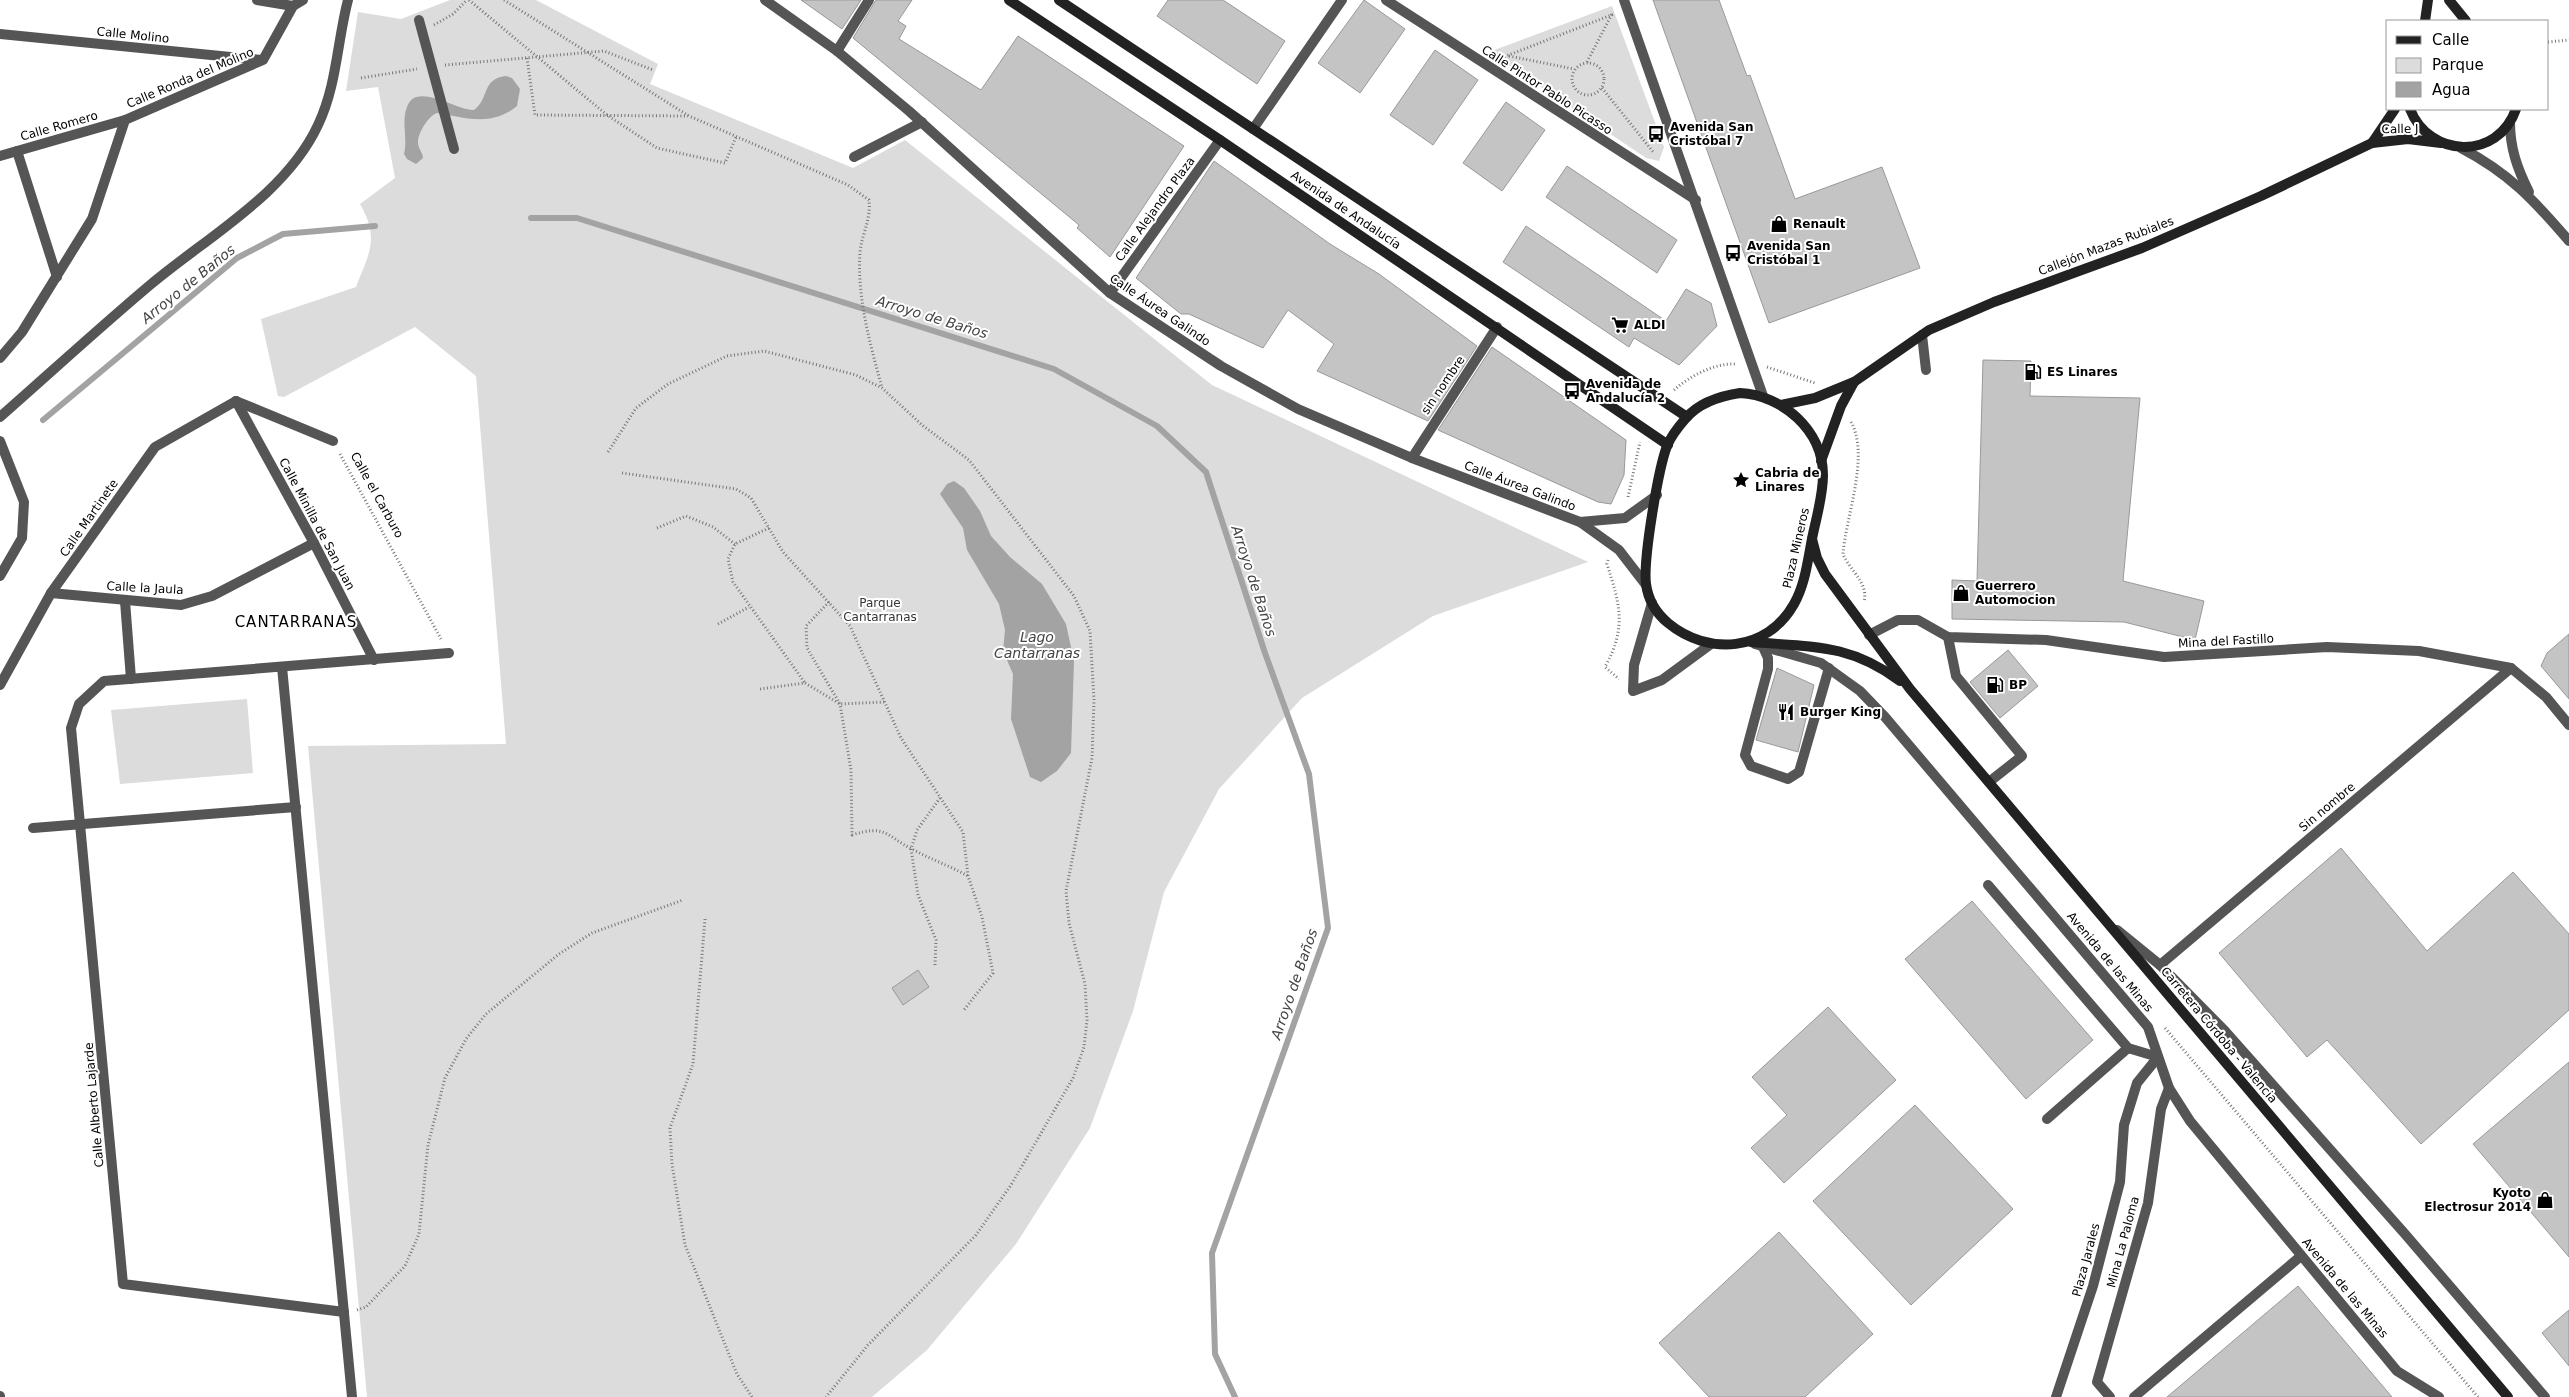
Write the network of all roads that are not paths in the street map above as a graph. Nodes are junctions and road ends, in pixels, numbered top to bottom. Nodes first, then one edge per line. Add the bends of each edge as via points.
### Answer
1 (257, 0) edge
2 (303, 0) edge
3 (348, 0) edge
4 (765, 0) edge
5 (869, 0) edge
6 (1009, 0) edge
7 (1059, 0) edge
8 (1342, 0) edge
9 (1386, 0) edge
10 (2428, 0) edge
11 (2449, 0) edge
12 (293, 3) edge
13 (1625, 5) edge
14 (419, 20) dead end
15 (2425, 20) edge
16 (2465, 20) edge
17 (0, 34) edge
18 (837, 51) junction
19 (264, 60) junction
20 (2394, 110) edge
21 (2411, 110) edge
22 (2516, 110) edge
23 (125, 120) junction
24 (922, 122) junction
25 (2510, 122) junction
26 (1253, 129) junction
27 (1220, 140) junction
28 (2372, 143) junction
29 (2441, 143) junction
30 (2460, 148) junction
31 (454, 149) dead end
32 (17, 151) junction
33 (0, 156) edge
34 (854, 157) dead end
35 (2532, 197) junction
36 (1696, 200) junction
37 (2569, 241) edge
38 (56, 277) junction
39 (1110, 293) junction
40 (1497, 327) junction
41 (1922, 335) junction
42 (0, 358) edge
43 (1926, 370) dead end
44 (1854, 382) junction
45 (1763, 396) junction
46 (236, 401) junction
47 (1781, 405) junction
48 (0, 417) edge
49 (1687, 417) junction
50 (0, 441) edge
51 (334, 441) road end
52 (1668, 444) junction
53 (1412, 458) junction
54 (1821, 461) junction
55 (1657, 495) junction
56 (1580, 522) junction
57 (1812, 540) junction
58 (314, 543) junction
59 (0, 576) edge
60 (1646, 585) junction
61 (51, 593) junction
62 (125, 601) junction
63 (1652, 604) junction
64 (1869, 636) junction
65 (1948, 637) junction
66 (1750, 642) junction
67 (1711, 644) junction
68 (1762, 647) junction
69 (448, 653) road end
70 (374, 660) junction
71 (282, 667) junction
72 (1829, 668) junction
73 (2511, 668) junction
74 (131, 679) junction
75 (0, 685) edge
76 (1910, 689) junction
77 (2569, 725) edge
78 (1989, 782) junction
79 (296, 808) junction
80 (81, 824) junction
81 (34, 828) dead end
82 (1988, 885) dead end
83 (2108, 924) junction
84 (2160, 965) junction
85 (2128, 1048) junction
86 (2158, 1057) junction
87 (2169, 1088) junction
88 (2047, 1119) dead end
89 (2302, 1256) junction
90 (344, 1312) junction
91 (352, 1397) edge
92 (2056, 1397) edge
93 (2110, 1397) edge
94 (2134, 1397) edge
95 (2439, 1397) edge
96 (2508, 1397) edge
97 (2545, 1397) edge

1 - 12 street
2 - 12 street
3 - 48 street via 334,80 318,125 294,162 257,201 152,284
4 - 18 street, Calle Áurea Galindo
5 - 18 street
6 - 27 main road, Avenida de Andalucía
7 - 26 main road, Avenida de Andalucía
8 - 26 street
9 - 36 street, Calle Pintor Pablo Picasso
10 - 15 main road
11 - 16 main road
12 - 19 street, Calle Ronda del Molino
13 - 36 street
14 - 31 street
17 - 19 street, Calle Molino
18 - 24 street, Calle Áurea Galindo
19 - 23 street, Calle Ronda del Molino
20 - 28 main road, Calle J
21 - 29 main road via 2422,130
22 - 25 main road
23 - 32 street, Calle Romero
23 - 38 street, Calle Ronda del Molino via 92,219
24 - 34 street
24 - 39 street, Calle Áurea Galindo
25 - 30 main road via 2485,144
25 - 35 street via 2514,161
26 - 49 main road, Avenida de Andalucía
27 - 39 street, Calle Alejandro Plaza
27 - 40 main road, Avenida de Andalucía
28 - 29 main road, Calle J via 2408,139
28 - 41 main road, Callejón Mazas Rubiales via 2142,248 1994,302
29 - 30 main road
30 - 35 street via 2494,166
32 - 33 street, Calle Romero
32 - 38 street
35 - 37 street
36 - 45 street
38 - 42 street, Calle Ronda del Molino via 22,332
39 - 53 street, Calle Áurea Galindo via 1221,366 1298,409
40 - 52 main road, Avenida de Andalucía
40 - 53 street, sin nombre
41 - 43 street
41 - 44 main road, Callejón Mazas Rubiales
44 - 47 main road via 1815,398
44 - 54 main road via 1841,406
45 - 47 main road, Plaza Mineros
45 - 49 main road, Plaza Mineros via 1740,393 1720,397 1701,405
46 - 51 street
46 - 58 street, Calle Minilla de San Juan
46 - 61 street, Calle Martinete via 155,447
47 - 54 main road, Plaza Mineros via 1807,429
49 - 52 main road, Plaza Mineros
50 - 59 street via 24,502 22,538
52 - 55 main road, Plaza Mineros
53 - 56 street, Calle Áurea Galindo
54 - 57 main road, Plaza Mineros via 1822,490
55 - 56 street via 1625,518
55 - 60 main road, Plaza Mineros
56 - 60 street via 1619,550
57 - 64 main road, Carretera Córdoba - Valencia via 1820,566
57 - 66 main road, Plaza Mineros via 1801,588 1794,603 1779,623
58 - 62 street, Calle la Jaula via 212,596 181,605
58 - 70 street, Calle Minilla de San Juan
60 - 63 main road, Plaza Mineros
61 - 62 street, Calle la Jaula
61 - 75 street, Calle Martinete
62 - 74 street
63 - 67 main road, Plaza Mineros via 1682,633
63 - 67 street via 1634,665 1633,691 1662,680
64 - 65 street, Mina del Fastillo via 1898,620 1918,620
64 - 76 main road, Carretera Córdoba - Valencia
65 - 73 street, Mina del Fastillo via 2046,640 2164,657 2327,647 2419,651
65 - 78 street via 1956,676 2022,756
66 - 67 main road, Plaza Mineros
66 - 68 street, Avenida de las Minas
66 - 76 main road, Carretera Córdoba - Valencia via 1844,651 1879,666
68 - 72 street, Avenida de las Minas via 1803,656
68 - 72 street via 1768,658 1768,669 1745,755 1751,766 1788,779 1799,772
69 - 70 street
70 - 71 street
71 - 74 street
71 - 79 street
72 - 86 street, Avenida de las Minas via 1860,691 1885,717 2142,1019
73 - 77 street, Mina del Fastillo via 2546,697
73 - 84 street, Sin nombre
74 - 80 street, Calle Alberto Lajarde via 104,681 79,704 71,728
76 - 78 main road, Carretera Córdoba - Valencia
78 - 83 main road, Carretera Córdoba - Valencia
79 - 80 street
79 - 90 street
80 - 81 street
80 - 90 street, Calle Alberto Lajarde via 123,1284
82 - 85 street
83 - 84 street, Avenida de las Minas
83 - 96 main road, Carretera Córdoba - Valencia
84 - 97 street, Avenida de las Minas via 2257,1067 2406,1234
85 - 86 street
85 - 88 street
86 - 87 street, Avenida de las Minas
86 - 92 street, Plaza Jarales via 2138,1083 2124,1125 2120,1182 2093,1286
87 - 89 street, Avenida de las Minas via 2190,1121
87 - 93 street, Mina La Paloma via 2161,1109 2148,1203 2097,1382
89 - 94 street
89 - 95 street, Avenida de las Minas via 2397,1371
90 - 91 street

